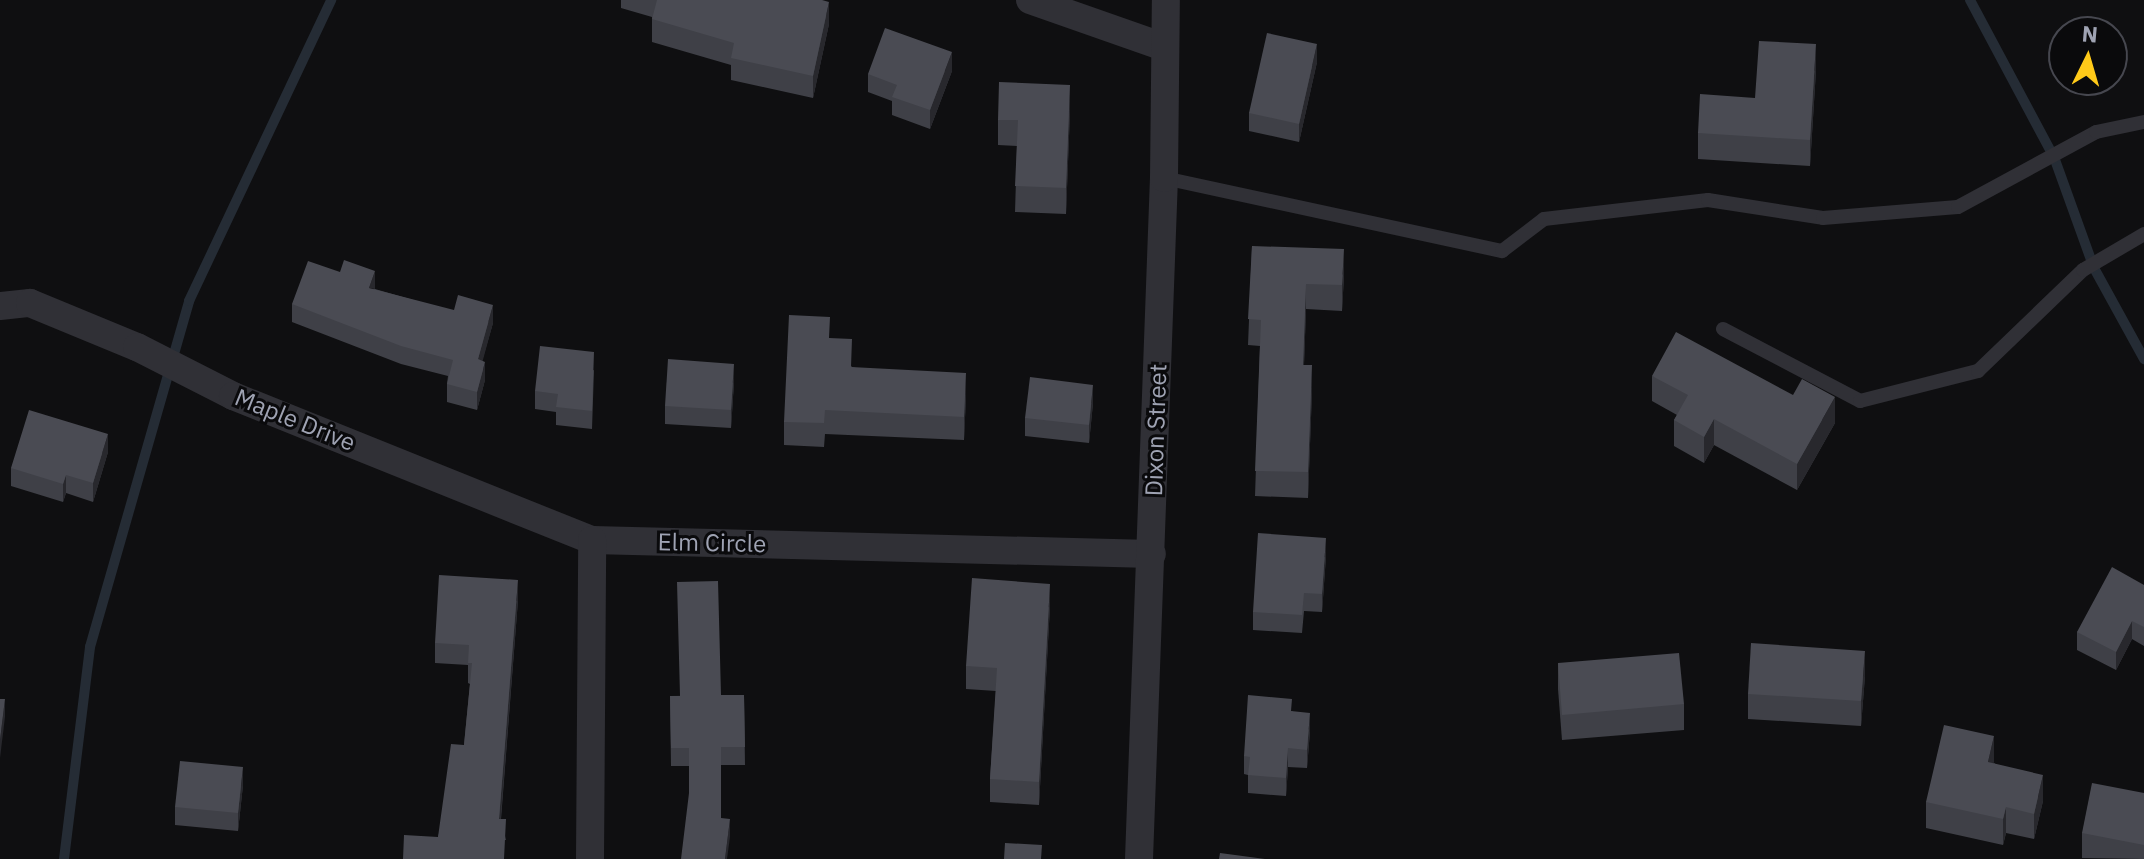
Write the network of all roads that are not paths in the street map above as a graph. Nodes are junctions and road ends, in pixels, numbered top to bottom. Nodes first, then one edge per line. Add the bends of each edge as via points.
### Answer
1 (1030, 0) edge
2 (1166, 0) edge
3 (1164, 47) junction
4 (2144, 122) edge
5 (1164, 178) junction
6 (2144, 234) edge
7 (0, 306) edge
8 (1723, 329) dead end
9 (592, 540) junction
10 (1152, 554) junction
11 (590, 859) edge
12 (1139, 859) edge

1 - 3 street
2 - 3 street, Dixon Street
3 - 5 street, Dixon Street
4 - 5 lane via 2096,132 1958,207 1823,218 1708,200 1544,219 1502,251
5 - 10 street, Dixon Street
6 - 8 lane via 2083,270 1978,371 1860,401
7 - 9 street, Maple Drive via 30,303 137,347 233,396
9 - 10 street, Elm Circle
9 - 11 street
10 - 12 street, Dixon Street

